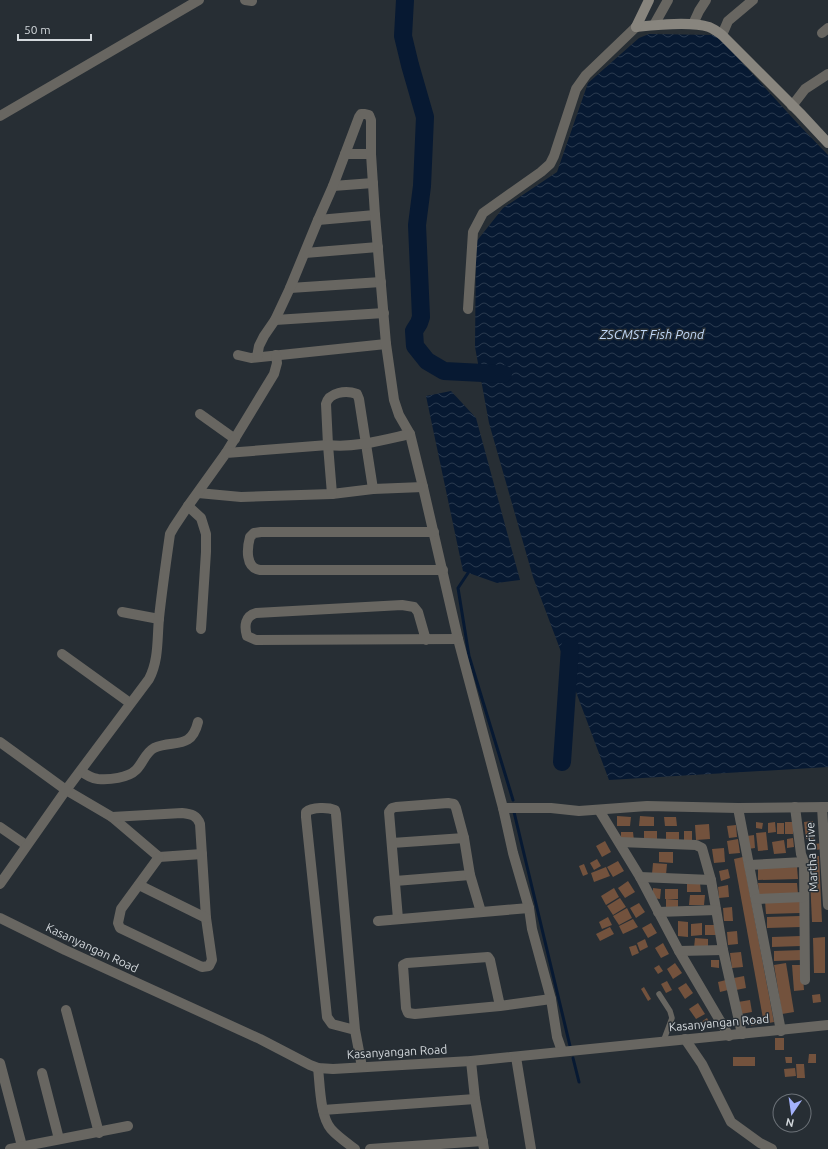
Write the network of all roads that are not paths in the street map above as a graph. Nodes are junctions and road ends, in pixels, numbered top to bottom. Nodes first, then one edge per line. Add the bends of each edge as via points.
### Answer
1 (198, 0) edge
2 (649, 0) edge
3 (668, 0) edge
4 (706, 0) edge
5 (753, 0) edge
6 (693, 24) junction
7 (654, 25) junction
8 (636, 28) junction
9 (722, 35) junction
10 (828, 74) edge
11 (792, 106) junction
12 (0, 116) edge
13 (828, 143) edge
14 (345, 154) junction
15 (371, 154) junction
16 (373, 183) junction
17 (333, 186) junction
18 (375, 215) junction
19 (318, 220) junction
20 (378, 247) junction
21 (305, 253) junction
22 (381, 282) junction
23 (290, 288) junction
24 (468, 309) dead end
25 (384, 313) junction
26 (275, 320) junction
27 (386, 344) junction
28 (238, 355) dead end
29 (276, 355) junction
30 (257, 357) junction
31 (200, 414) dead end
32 (410, 434) junction
33 (235, 439) junction
34 (365, 443) junction
35 (328, 445) junction
36 (226, 453) junction
37 (423, 487) junction
38 (373, 489) junction
39 (198, 493) junction
40 (332, 494) junction
41 (188, 506) junction
42 (434, 532) junction
43 (443, 570) junction
44 (122, 612) dead end
45 (159, 619) junction
46 (201, 629) dead end
47 (458, 639) junction
48 (426, 640) junction
49 (62, 654) dead end
50 (130, 703) junction
51 (198, 722) dead end
52 (0, 742) edge
53 (81, 771) junction
54 (66, 790) junction
55 (795, 807) junction
56 (825, 807) edge
57 (503, 808) junction
58 (738, 808) junction
59 (599, 810) junction
60 (112, 817) junction
61 (0, 826) edge
62 (464, 838) junction
63 (620, 842) junction
64 (392, 843) junction
65 (26, 845) junction
66 (202, 854) junction
67 (159, 857) junction
68 (804, 862) junction
69 (749, 865) junction
70 (470, 875) junction
71 (640, 877) junction
72 (711, 880) junction
73 (395, 881) junction
74 (0, 884) edge
75 (139, 885) junction
76 (804, 897) junction
77 (756, 899) junction
78 (828, 905) edge
79 (529, 908) junction
80 (716, 910) junction
81 (481, 912) junction
82 (658, 912) junction
83 (0, 918) edge
84 (206, 918) junction
85 (398, 919) junction
86 (378, 921) dead end
87 (723, 950) junction
88 (679, 951) junction
89 (805, 980) dead end
90 (659, 994) dead end
91 (552, 999) junction
92 (500, 1006) junction
93 (66, 1010) dead end
94 (828, 1025) edge
95 (355, 1030) junction
96 (781, 1031) junction
97 (742, 1034) junction
98 (729, 1036) junction
99 (685, 1039) junction
100 (663, 1042) junction
101 (562, 1051) junction
102 (516, 1057) junction
103 (471, 1061) junction
104 (0, 1063) edge
105 (362, 1067) junction
106 (318, 1068) junction
107 (42, 1073) dead end
108 (475, 1099) junction
109 (323, 1110) junction
110 (128, 1126) dead end
111 (98, 1133) junction
112 (59, 1139) junction
113 (484, 1145) edge
114 (22, 1146) junction
115 (10, 1149) edge
116 (355, 1149) edge
117 (370, 1149) edge
118 (531, 1149) edge
119 (772, 1149) edge

1 - 12 street
2 - 8 street
3 - 7 street
4 - 6 street
5 - 9 street via 728,21
6 - 7 street
6 - 9 street via 708,26
7 - 8 street
8 - 24 street via 586,75 576,88 550,164 483,213 478,221 473,232 471,249
9 - 11 street
10 - 11 street via 804,89
11 - 13 street
14 - 15 street
14 - 15 street via 361,114 369,115 371,118
14 - 17 street
15 - 16 street
16 - 17 street
16 - 18 street
17 - 19 street
18 - 19 street
18 - 20 street
19 - 21 street
20 - 21 street
20 - 22 street
21 - 23 street
22 - 23 street
22 - 25 street
23 - 26 street
25 - 26 street
25 - 27 street
26 - 30 street via 259,346
27 - 29 street
27 - 32 street via 394,400
28 - 30 street
29 - 30 street
29 - 33 street via 274,374
31 - 33 street
32 - 34 street
32 - 37 street
33 - 36 street
34 - 35 street
34 - 35 street via 357,394 343,393 331,395 327,399
34 - 38 street
35 - 36 street
35 - 40 street
36 - 39 street
37 - 38 street
37 - 42 street
38 - 40 street
39 - 40 street via 241,497
39 - 41 street
41 - 45 street via 170,534
41 - 46 street via 201,518 206,534
42 - 43 street
42 - 43 street via 261,532 250,537 248,553 250,565 260,570
43 - 47 street
44 - 45 street
45 - 50 street via 153,670
47 - 48 street
47 - 57 street
48 - 48 street via 256,640 247,636 246,623 247,618 256,613 402,605 414,607 420,615
49 - 50 street
50 - 53 street
51 - 53 street via 192,736 173,745 155,748 132,774 99,779
52 - 54 street
53 - 54 street
54 - 60 street
54 - 65 street
55 - 56 street
55 - 58 street
55 - 68 street
56 - 78 street, Martha Drive
57 - 59 street
57 - 79 street
58 - 59 street via 647,806
58 - 69 street
59 - 63 street
60 - 66 street via 193,814 200,824
60 - 67 street
61 - 65 street
62 - 64 street
62 - 64 street via 456,808 454,804 448,803 392,808 389,812
62 - 70 street
63 - 71 street
63 - 72 street via 700,846
64 - 73 street
65 - 74 street
66 - 67 street
66 - 84 street
67 - 75 street
68 - 69 street
68 - 76 street
69 - 77 street
70 - 73 street
70 - 81 street
71 - 72 street
71 - 82 street
72 - 80 street
73 - 85 street
75 - 84 street
75 - 84 street via 121,909 118,923 120,928 206,968 212,960
76 - 77 street
76 - 89 street
77 - 96 street
79 - 81 street
79 - 91 street via 532,929
80 - 82 street
80 - 87 street
81 - 85 street
82 - 88 street
83 - 106 street, Kasanyangan Road
85 - 86 street
87 - 88 street
87 - 97 street
88 - 98 street
90 - 100 lane via 672,1018
91 - 92 street
91 - 101 street via 557,1037
92 - 92 street via 408,1013 403,965 488,957
93 - 111 street
94 - 96 street, Kasanyangan Road
95 - 95 street via 336,814 335,810 330,808 309,810 306,817 327,1017 332,1024
95 - 105 street
96 - 97 street, Kasanyangan Road
97 - 98 street, Kasanyangan Road
98 - 99 street, Kasanyangan Road
99 - 100 street, Kasanyangan Road
99 - 119 street via 702,1064 731,1122
100 - 101 street, Kasanyangan Road
101 - 102 street, Kasanyangan Road
102 - 103 street, Kasanyangan Road
102 - 118 street
103 - 105 street, Kasanyangan Road
103 - 108 street
104 - 114 street
105 - 106 street, Kasanyangan Road
106 - 109 street
107 - 112 street
108 - 109 street
108 - 113 street
109 - 116 street via 330,1128
110 - 111 street
111 - 112 street
112 - 114 street
113 - 117 street
114 - 115 street

